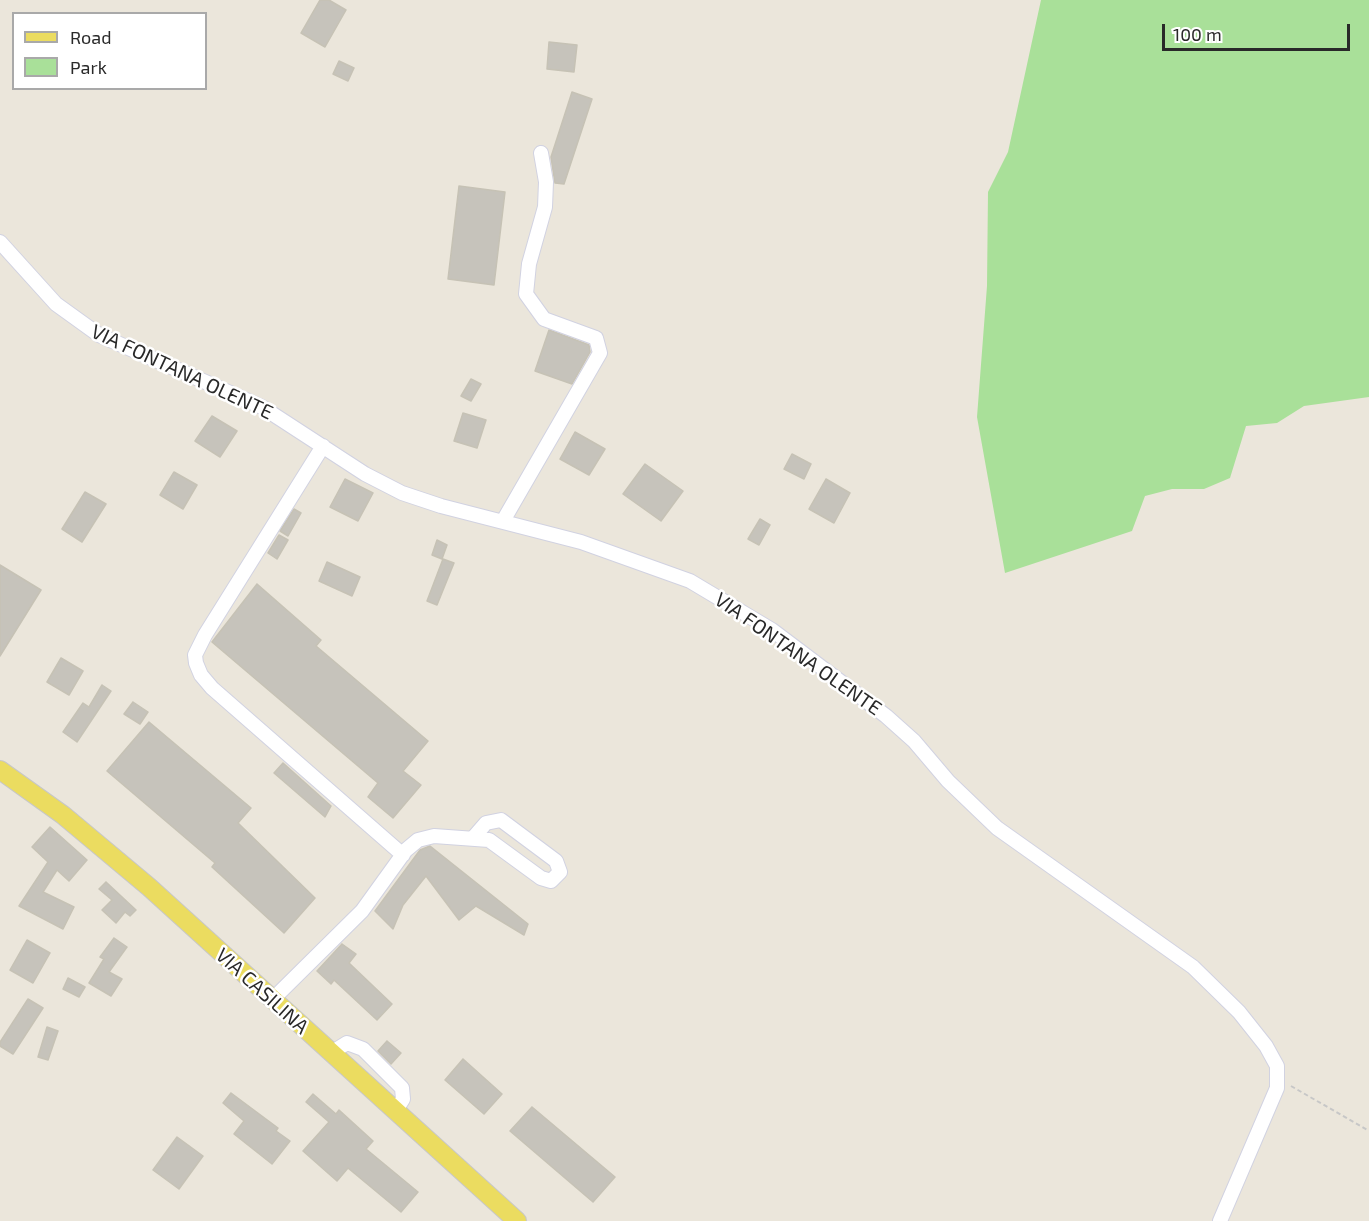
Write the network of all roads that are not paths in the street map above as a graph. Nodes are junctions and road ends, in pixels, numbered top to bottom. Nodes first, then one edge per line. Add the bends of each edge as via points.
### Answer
1 (541, 153) dead end
2 (0, 242) edge
3 (323, 446) junction
4 (503, 521) junction
5 (0, 770) edge
6 (473, 838) junction
7 (403, 855) junction
8 (272, 1000) junction
9 (517, 1221) edge
10 (1220, 1221) edge

1 - 4 street via 545,207 529,264 526,294 544,319 596,338 600,353
2 - 3 street, VIA FONTANA OLENTE via 42,290 80,324 262,407
3 - 4 street, VIA FONTANA OLENTE via 402,493
3 - 7 street via 205,635 195,655 197,670 212,688
4 - 10 street, VIA FONTANA OLENTE via 591,544 671,572 778,634 901,729 997,828 1203,975 1266,1046 1275,1061 1278,1078 1275,1094
5 - 8 main road, VIA CASILINA via 93,839
6 - 6 street via 498,844 546,880 554,879 560,872 556,861 501,820 486,823
6 - 7 street via 422,838
7 - 8 street via 362,911
8 - 9 main road, VIA CASILINA

